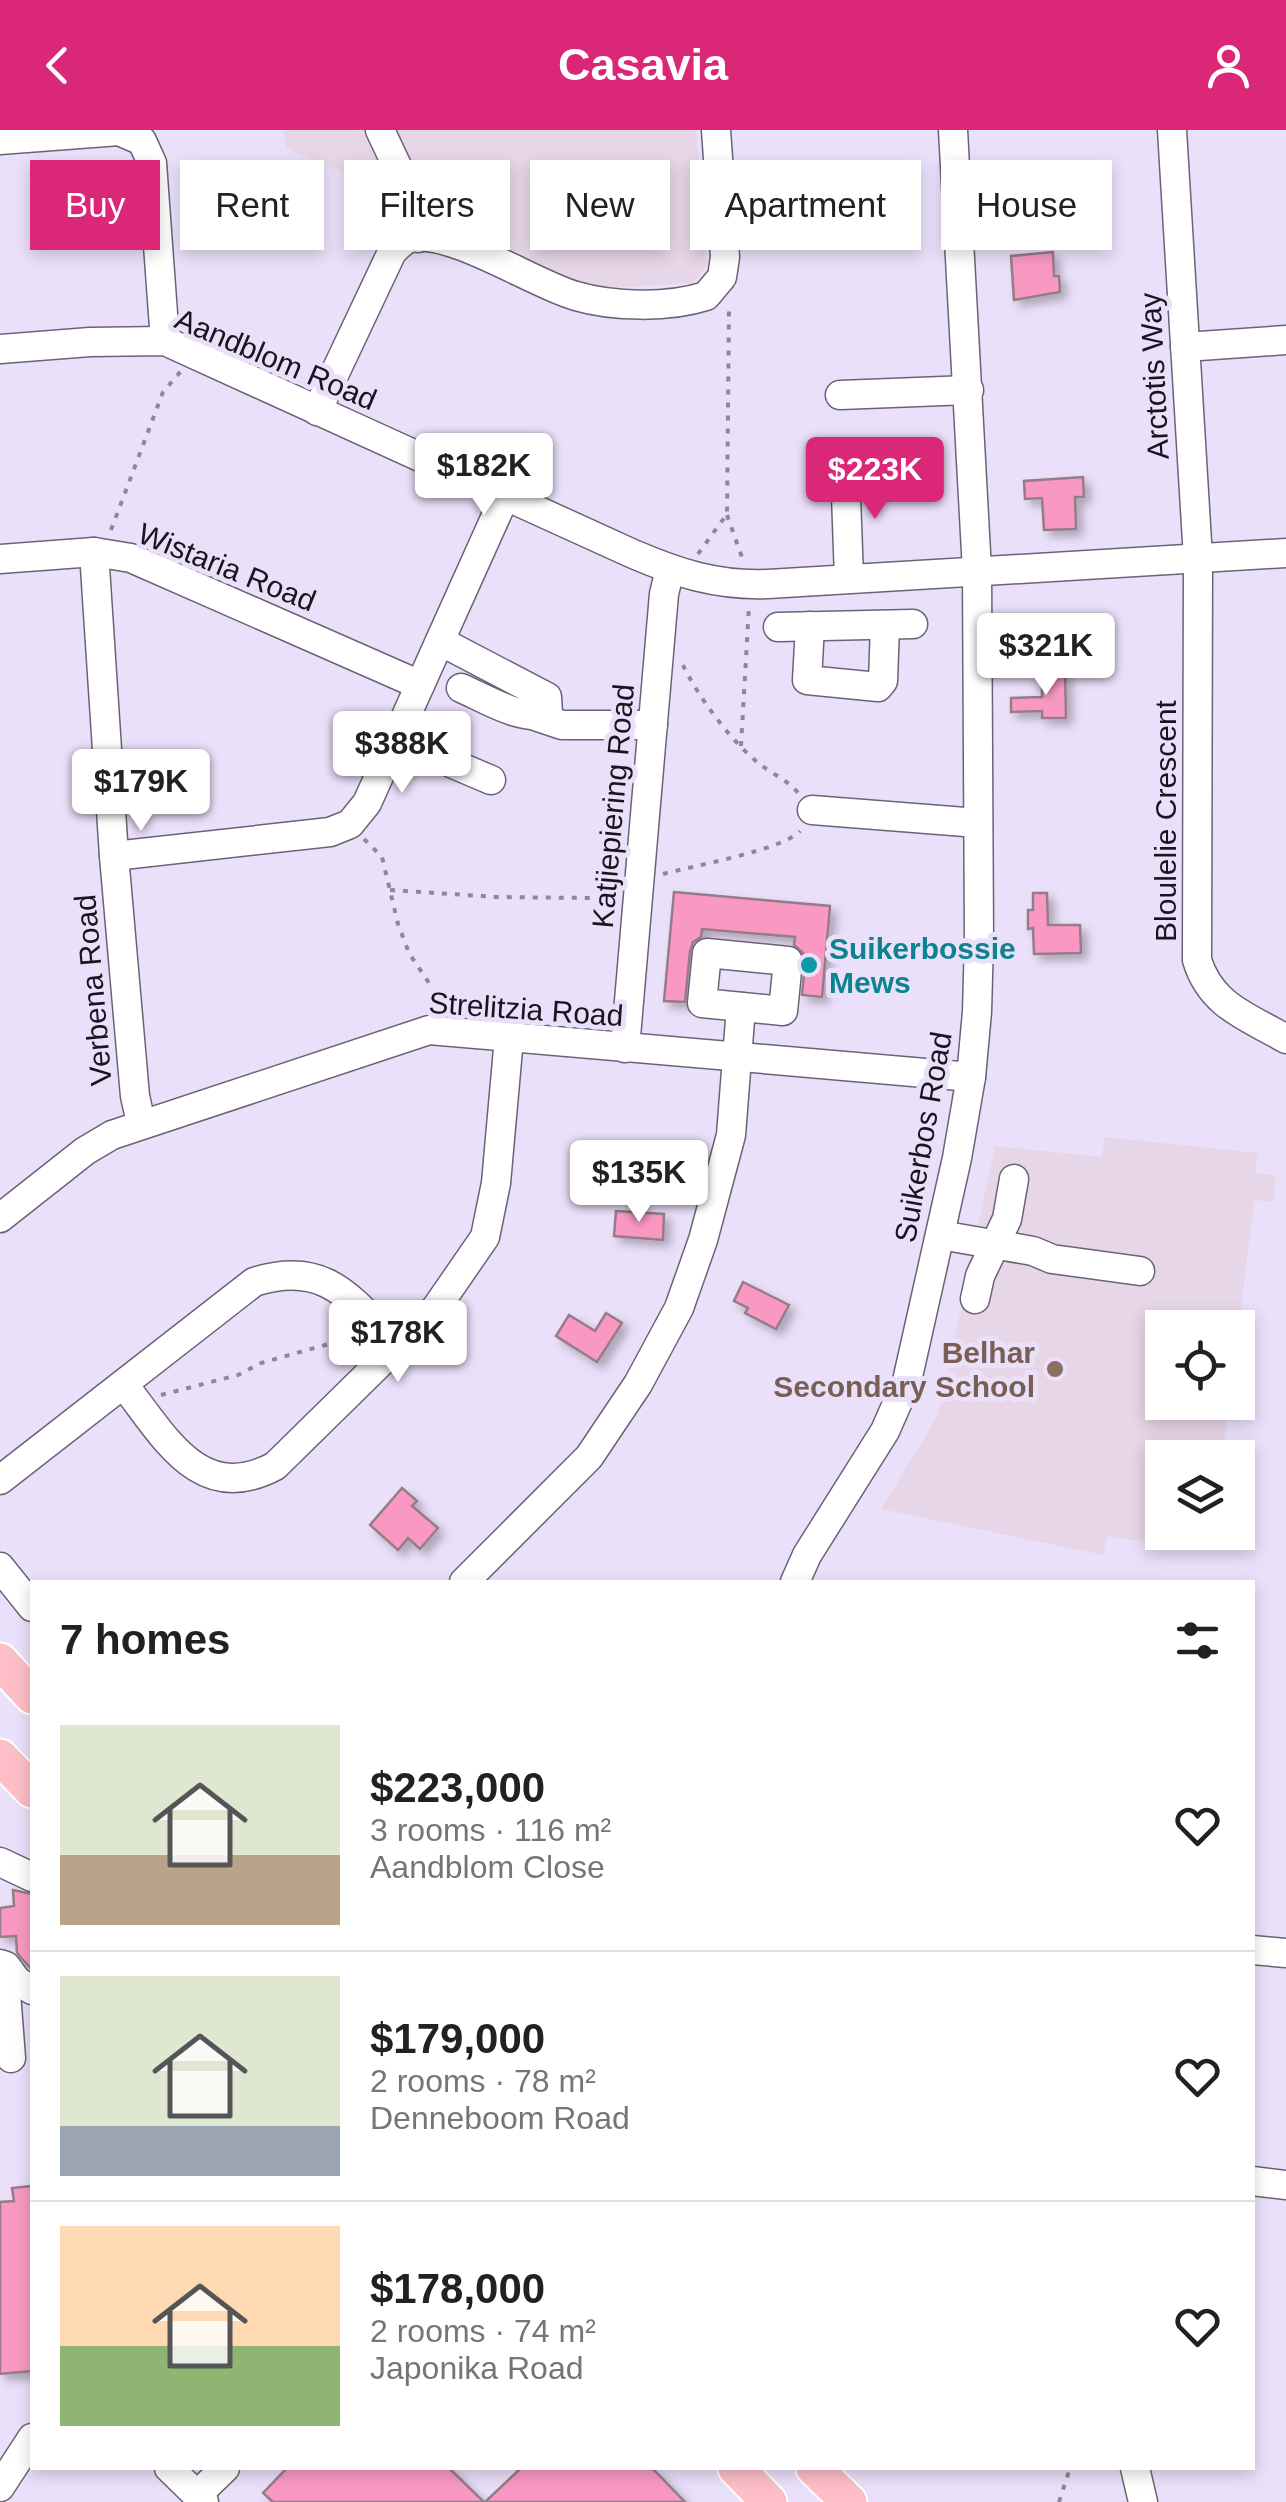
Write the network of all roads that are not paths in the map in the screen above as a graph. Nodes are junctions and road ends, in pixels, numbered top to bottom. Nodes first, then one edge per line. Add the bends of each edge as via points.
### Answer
1 (380, 130) edge
2 (716, 130) edge
3 (953, 130) edge
4 (1172, 130) edge
5 (0, 140) edge
6 (392, 160) edge
7 (394, 250) edge
8 (469, 250) edge
9 (1286, 340) edge
10 (165, 341) junction
11 (1185, 347) junction
12 (0, 350) edge
13 (968, 390) junction
14 (840, 395) dead end
15 (317, 411) junction
16 (845, 468) dead end
17 (505, 496) junction
18 (1286, 552) edge
19 (100, 553) junction
20 (1198, 558) junction
21 (0, 559) edge
22 (680, 567) junction
23 (976, 571) junction
24 (851, 578) junction
25 (855, 625) junction
26 (810, 626) junction
27 (778, 627) dead end
28 (440, 641) junction
29 (420, 685) junction
30 (461, 688) dead end
31 (538, 716) junction
32 (652, 725) junction
33 (398, 734) junction
34 (491, 780) dead end
35 (812, 810) road end
36 (978, 823) junction
37 (114, 856) junction
38 (741, 1007) dead end
39 (509, 1038) junction
40 (1286, 1039) edge
41 (626, 1048) junction
42 (736, 1059) junction
43 (971, 1077) junction
44 (142, 1123) junction
45 (1014, 1180) dead end
46 (0, 1218) edge
47 (940, 1235) junction
48 (994, 1244) junction
49 (1140, 1271) dead end
50 (975, 1299) dead end
51 (389, 1337) junction
52 (132, 1396) junction
53 (0, 1480) edge
54 (0, 1567) edge
55 (469, 1580) edge
56 (795, 1580) edge
57 (30, 1604) edge
58 (0, 1661) edge
59 (30, 1694) edge
60 (0, 1757) edge
61 (30, 1788) edge
62 (0, 1862) edge
63 (30, 1876) edge
64 (1255, 1950) edge
65 (1286, 1953) edge
66 (0, 1964) edge
67 (0, 1984) edge
68 (30, 1989) edge
69 (14, 2058) edge
70 (1255, 2181) edge
71 (1286, 2185) edge
72 (30, 2441) edge
73 (171, 2470) edge
74 (223, 2470) edge
75 (738, 2470) edge
76 (816, 2470) edge
77 (1136, 2470) edge
78 (0, 2487) edge
79 (200, 2499) edge
80 (769, 2502) edge
81 (848, 2502) edge
82 (1143, 2502) edge

1 - 6 street
2 - 8 street via 725,256 722,276 706,296 654,303 577,297
3 - 13 street, Suikerbos Road
4 - 11 street, Arctotis Way
5 - 10 street via 119,131 142,141 152,163
7 - 15 street
9 - 11 street
10 - 12 street, Aandblom Road
10 - 15 street, Aandblom Road
11 - 20 street, Arctotis Way
13 - 14 street
13 - 23 street, Suikerbos Road
15 - 17 street, Aandblom Road
16 - 24 street
17 - 22 street, Aandblom Road
17 - 28 street
18 - 20 street
19 - 21 street, Wistaria Road
19 - 29 street, Wistaria Road via 164,570
19 - 37 street, Verbena Road
20 - 23 street
20 - 40 street, Bloulelie Crescent via 1198,960 1213,994
22 - 24 street, Aandblom Road via 714,582 749,585
22 - 32 street, Katjiepiering Road via 664,594
23 - 24 street, Aandblom Road
23 - 36 street, Suikerbos Road
24 - 25 street
25 - 26 street
25 - 26 street via 899,624 878,687 807,680
26 - 27 street
28 - 29 street
28 - 31 street via 548,697 548,714
29 - 33 street
30 - 31 street
31 - 32 street via 562,725
32 - 41 street, Katjiepiering Road
33 - 34 street
33 - 37 street via 367,804 350,824 330,832
35 - 36 street
36 - 43 street, Suikerbos Road
37 - 44 street, Verbena Road via 134,1096
38 - 42 street
39 - 41 street, Strelitzia Road
39 - 44 street, Strelitzia Road via 429,1030
39 - 51 street via 485,1237 436,1308
41 - 42 street, Strelitzia Road
42 - 43 street, Strelitzia Road
42 - 55 street via 731,1135 679,1308 589,1456
43 - 47 street, Suikerbos Road
44 - 46 street, Strelitzia Road via 85,1151
45 - 48 street
47 - 48 street
47 - 56 street, Suikerbos Road via 898,1405
48 - 49 street
48 - 50 street
51 - 52 street via 339,1288 306,1275 279,1274 254,1282
51 - 52 street via 275,1466 254,1477 208,1476 175,1450
52 - 53 street
54 - 57 street
58 - 59 main road
60 - 61 main road
62 - 63 street
64 - 65 street
66 - 68 street
67 - 69 street
70 - 71 street
72 - 78 street
73 - 79 street
74 - 79 street
75 - 80 main road
76 - 81 main road
77 - 82 street

